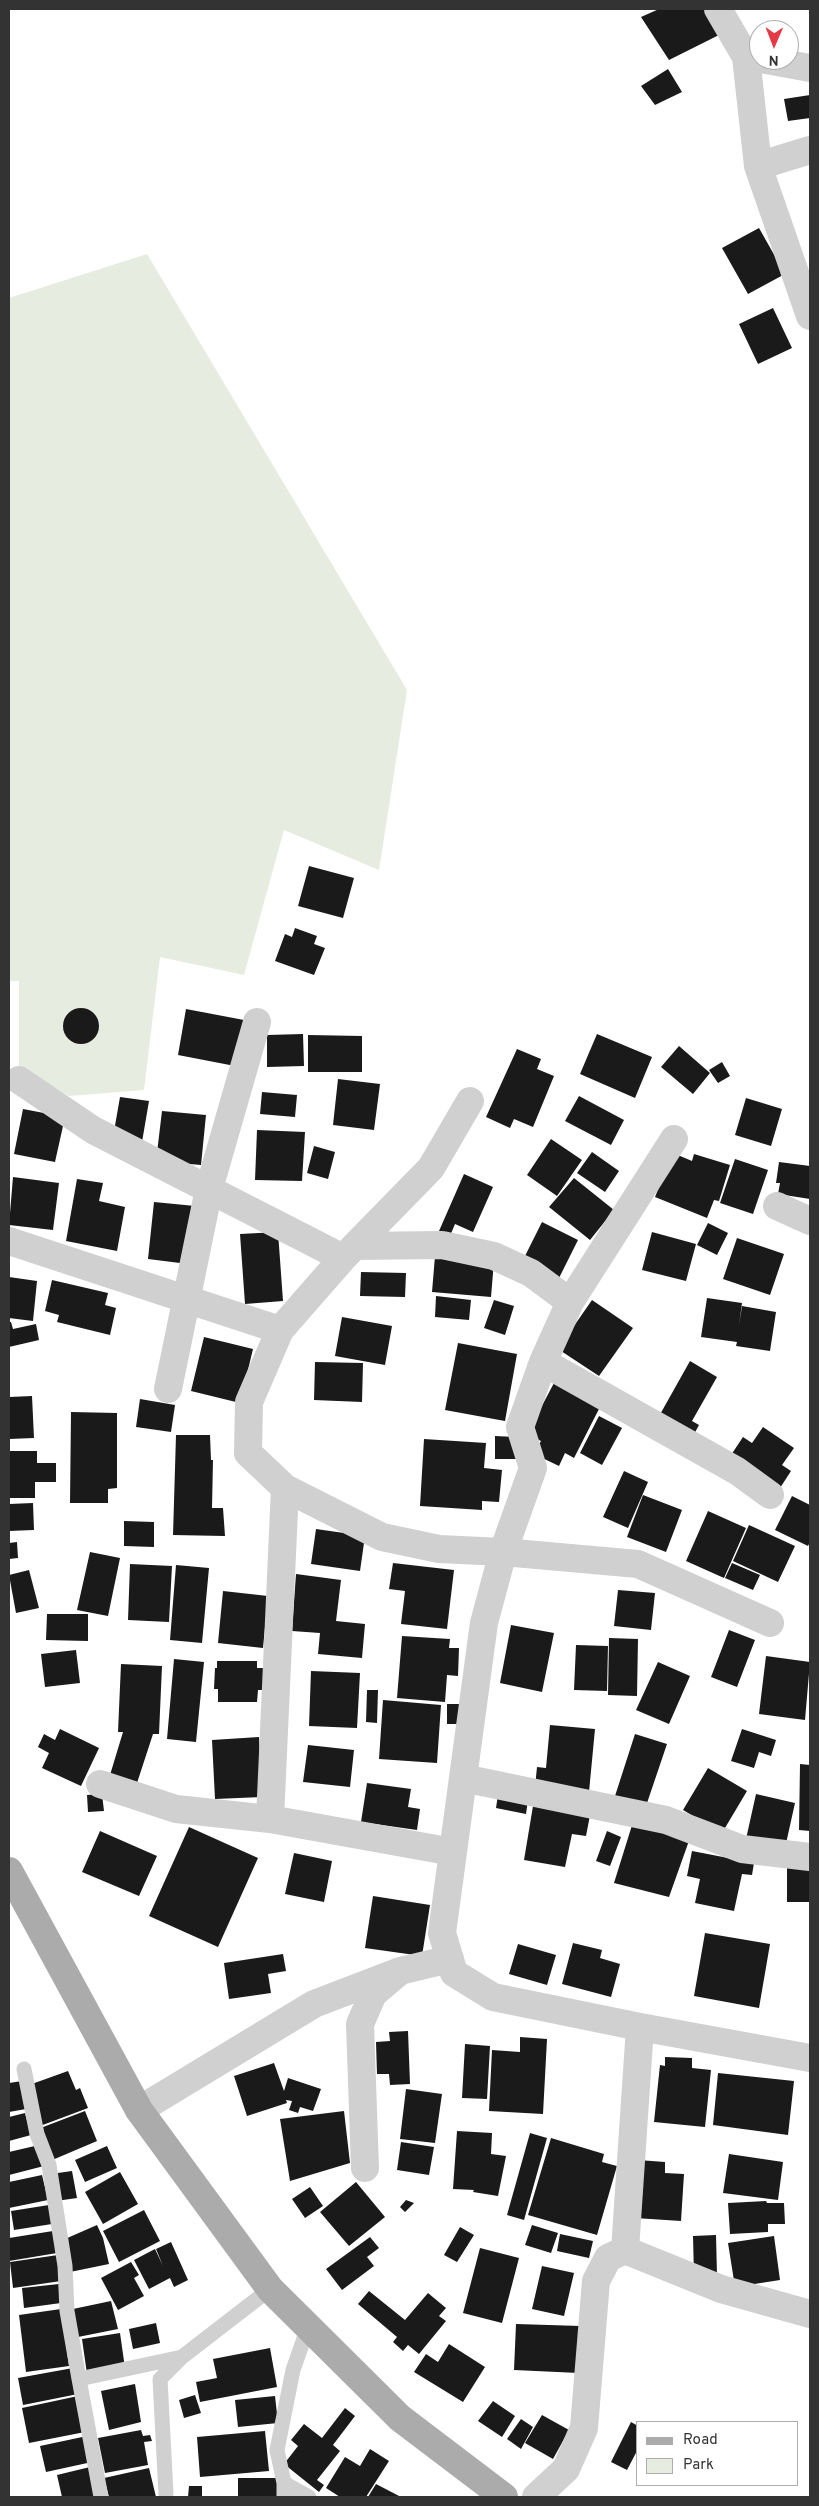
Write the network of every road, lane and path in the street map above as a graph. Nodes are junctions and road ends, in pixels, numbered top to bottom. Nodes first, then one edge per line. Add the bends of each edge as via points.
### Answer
1 (718, 9) edge
2 (749, 49) edge
3 (757, 70) edge
4 (810, 150) edge
5 (758, 166) junction
6 (810, 316) edge
7 (257, 1022) dead end
8 (19, 1080) dead end
9 (470, 1101) dead end
10 (674, 1138) dead end
11 (209, 1189) junction
12 (777, 1206) dead end
13 (810, 1221) edge
14 (9, 1241) edge
15 (349, 1252) junction
16 (187, 1300) junction
17 (570, 1302) junction
18 (280, 1330) junction
19 (543, 1362) junction
20 (168, 1389) dead end
21 (285, 1488) junction
22 (770, 1495) dead end
23 (503, 1552) junction
24 (770, 1623) dead end
25 (463, 1778) junction
26 (100, 1784) dead end
27 (270, 1819) junction
28 (453, 1852) junction
29 (810, 1857) edge
30 (9, 1871) edge
31 (450, 1959) junction
32 (400, 1971) junction
33 (640, 2027) junction
34 (810, 2058) edge
35 (24, 2069) dead end
36 (139, 2110) junction
37 (365, 2168) dead end
38 (626, 2250) junction
39 (270, 2289) junction
40 (810, 2314) edge
41 (308, 2327) junction
42 (182, 2357) junction
43 (79, 2378) junction
44 (284, 2490) edge
45 (166, 2494) dead end
46 (101, 2497) edge
47 (308, 2497) edge
48 (504, 2497) edge
49 (536, 2497) edge

1 - 2 street
3 - 5 street
4 - 5 street
5 - 6 street
7 - 11 street
8 - 11 street via 93,1130
9 - 15 street via 431,1168
10 - 17 street
11 - 15 street
11 - 16 street
12 - 13 street
14 - 16 street
15 - 17 street via 442,1245 494,1256 531,1273
15 - 18 street
16 - 18 street
16 - 20 street
17 - 19 street
18 - 21 street via 249,1402 248,1453
19 - 22 street via 737,1471
19 - 23 street via 520,1427 534,1468
21 - 23 street via 382,1537 439,1549
21 - 27 street
23 - 24 street via 638,1564
23 - 25 street via 484,1623
25 - 28 street
25 - 29 street via 666,1820 742,1849
26 - 27 street via 176,1809
27 - 28 street
28 - 31 street via 442,1933
30 - 36 main road
31 - 32 street
31 - 33 street via 454,1974 493,1997
32 - 36 street via 314,2004
32 - 37 street via 373,1994 360,2024
33 - 34 street
33 - 38 street
35 - 43 lane via 37,2134 49,2165 65,2266 67,2311
36 - 39 main road
38 - 40 street via 721,2289
38 - 49 street via 608,2258 596,2281 584,2428 566,2469
39 - 41 main road
39 - 42 lane
41 - 44 lane via 293,2370 277,2450
41 - 48 main road via 400,2418
42 - 43 lane
42 - 45 lane via 160,2379
43 - 46 lane
44 - 47 lane

